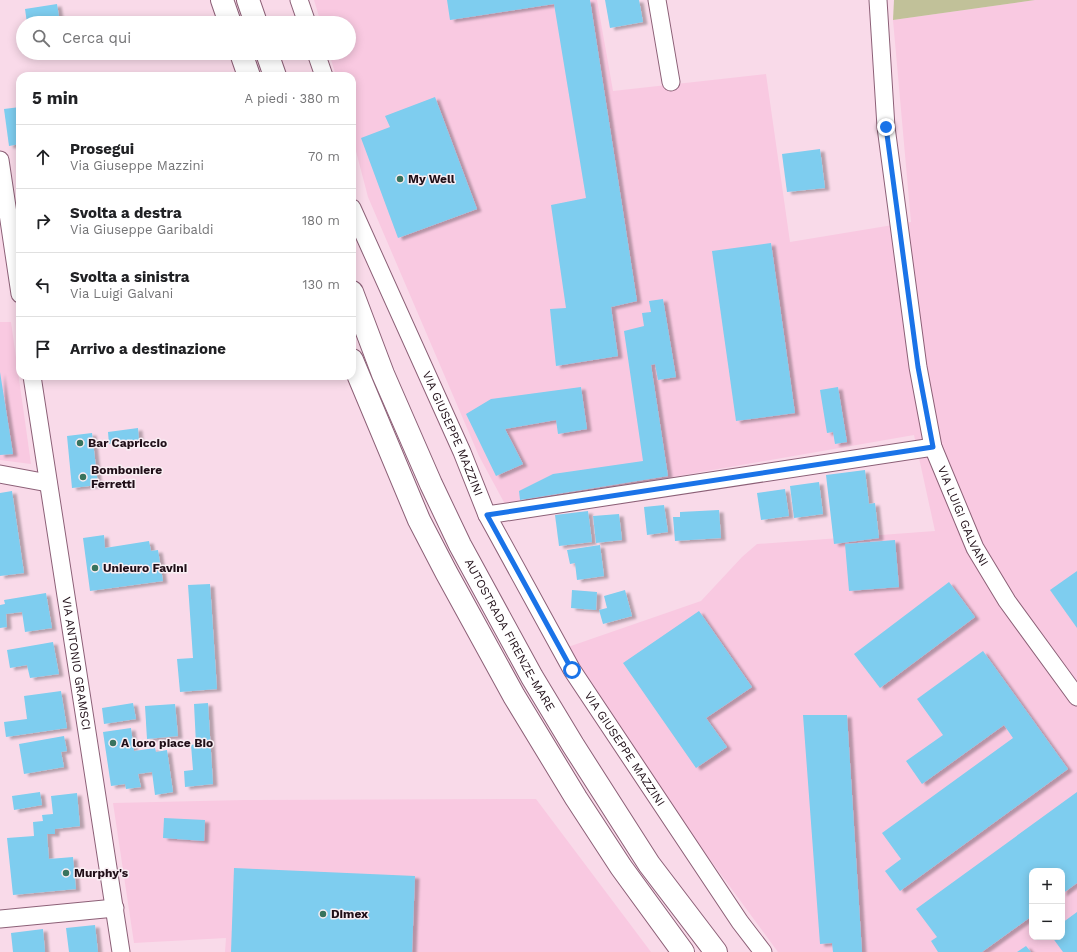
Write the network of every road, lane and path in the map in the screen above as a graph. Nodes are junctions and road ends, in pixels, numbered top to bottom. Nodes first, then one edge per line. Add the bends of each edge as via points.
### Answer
1 (222, 0) edge
2 (248, 0) edge
3 (299, 0) edge
4 (657, 0) edge
5 (878, 0) edge
6 (228, 16) edge
7 (254, 16) edge
8 (305, 16) edge
9 (243, 60) edge
10 (269, 60) edge
11 (318, 60) edge
12 (248, 72) edge
13 (274, 72) edge
14 (323, 72) edge
15 (672, 82) dead end
16 (0, 160) edge
17 (356, 217) edge
18 (7, 251) edge
19 (16, 281) edge
20 (356, 303) edge
21 (356, 370) edge
22 (33, 380) edge
23 (933, 447) junction
24 (0, 474) edge
25 (48, 483) junction
26 (487, 515) junction
27 (1077, 697) edge
28 (115, 908) junction
29 (0, 919) edge
30 (121, 952) edge
31 (683, 952) edge
32 (716, 952) edge
33 (763, 952) edge

1 - 6 highway
2 - 7 highway
3 - 8 street
4 - 15 street
5 - 23 street, VIA LUIGI GALVANI via 886,127 918,367
9 - 12 highway
10 - 13 highway
11 - 14 street
16 - 18 street
17 - 26 street, VIA GIUSEPPE MAZZINI via 462,452
18 - 19 street
20 - 32 highway, AUTOSTRADA FIRENZE-MARE via 383,374 431,484 460,545 532,678 649,864
21 - 31 highway, AUTOSTRADA FIRENZE-MARE via 419,520 514,696 621,867
22 - 25 street, VIA ANTONIO GRAMSCI
23 - 26 street
23 - 27 street, VIA LUIGI GALVANI via 975,548 1006,601
24 - 25 street
25 - 28 street, VIA ANTONIO GRAMSCI
26 - 33 street, VIA GIUSEPPE MAZZINI via 572,670 740,922
28 - 29 street
28 - 30 street, VIA ANTONIO GRAMSCI

